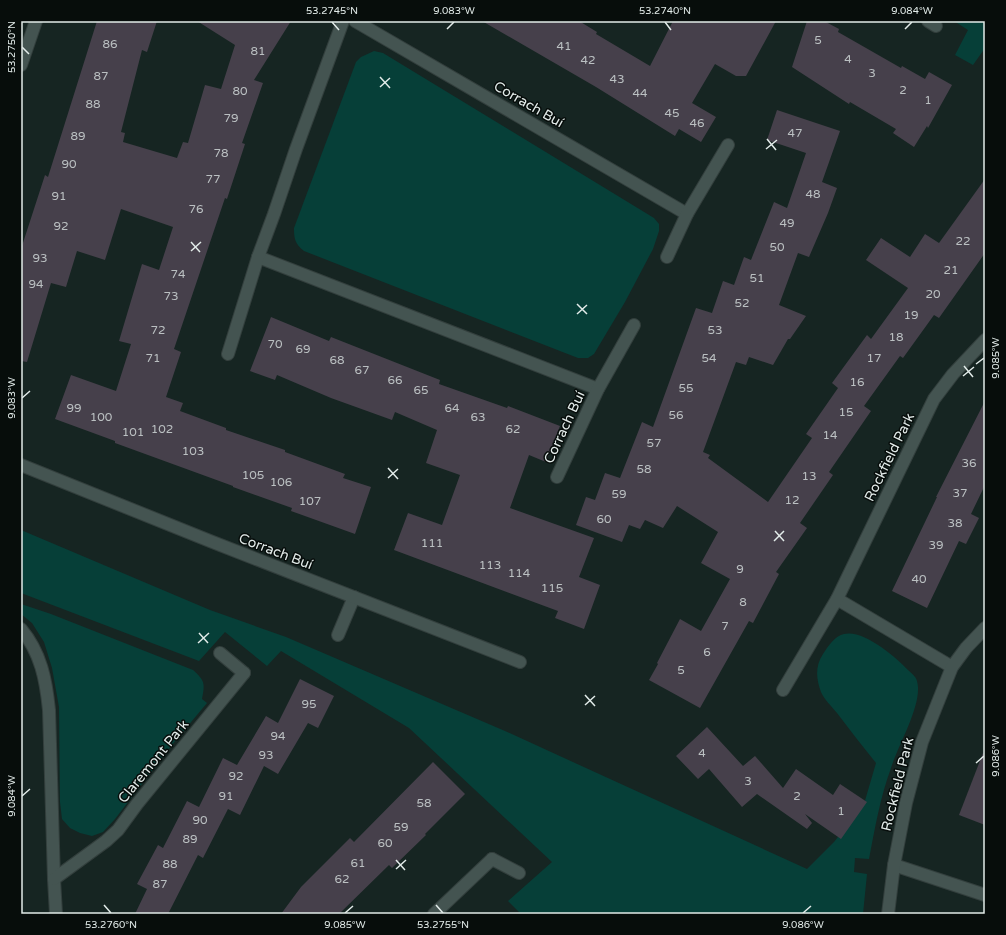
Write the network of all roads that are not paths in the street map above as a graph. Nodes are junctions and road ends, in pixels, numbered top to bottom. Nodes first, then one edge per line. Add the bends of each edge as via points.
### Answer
1 (36, 21) edge
2 (343, 21) edge
3 (355, 21) edge
4 (21, 65) edge
5 (728, 145) dead end
6 (687, 214) junction
7 (667, 257) dead end
8 (258, 258) junction
9 (634, 325) dead end
10 (985, 340) edge
11 (228, 354) dead end
12 (598, 389) junction
13 (21, 465) edge
14 (557, 477) dead end
15 (354, 597) junction
16 (838, 599) junction
17 (985, 628) edge
18 (21, 630) edge
19 (338, 636) dead end
20 (220, 653) dead end
21 (520, 662) dead end
22 (952, 667) junction
23 (783, 690) dead end
24 (894, 865) junction
25 (519, 873) dead end
26 (54, 879) junction
27 (985, 895) edge
28 (56, 914) edge
29 (434, 914) edge
30 (888, 914) edge

1 - 4 street
2 - 8 street
3 - 6 street, Corrach Buí
5 - 6 street
6 - 7 street
8 - 11 street
8 - 12 street, Corrach Buí
9 - 12 street, Corrach Buí
10 - 16 street, Rockfield Park via 934,399
12 - 14 street, Corrach Buí
13 - 15 street, Corrach Buí
15 - 19 street
15 - 21 street, Corrach Buí
16 - 22 street
16 - 23 street, Rockfield Park
17 - 22 street, Rockfield Park
18 - 26 street via 36,651 47,694
20 - 26 street, Claremont Park via 244,673 118,830
22 - 24 street, Rockfield Park via 922,742 906,803
24 - 27 street
24 - 30 street, Rockfield Park
25 - 29 street via 492,859
26 - 28 street

